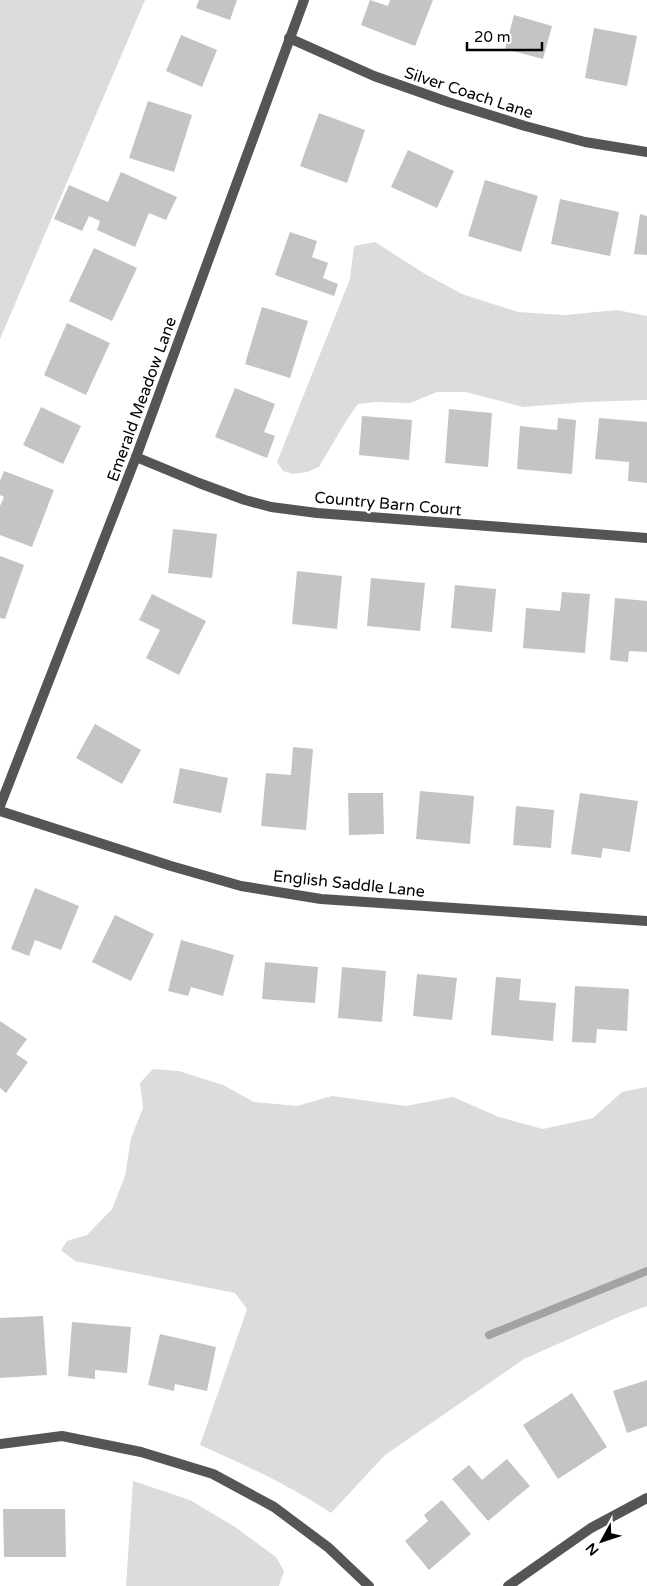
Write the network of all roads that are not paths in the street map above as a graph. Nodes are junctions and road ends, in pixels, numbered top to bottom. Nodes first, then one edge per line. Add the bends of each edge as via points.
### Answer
1 (304, 0) edge
2 (289, 38) junction
3 (647, 152) edge
4 (136, 457) junction
5 (647, 538) edge
6 (0, 806) edge
7 (0, 811) edge
8 (647, 920) edge
9 (0, 1444) edge
10 (647, 1498) edge
11 (369, 1586) edge
12 (508, 1586) edge

1 - 2 street, Emerald Meadow Lane
2 - 3 street, Silver Coach Lane via 374,76 448,102 586,142
2 - 4 street, Emerald Meadow Lane
4 - 5 street, Country Barn Court via 199,483 271,507
4 - 6 street, Emerald Meadow Lane
7 - 8 street, English Saddle Lane via 240,886 321,899
9 - 11 street via 62,1436 141,1452 213,1474 274,1507 329,1548
10 - 12 street via 591,1528

